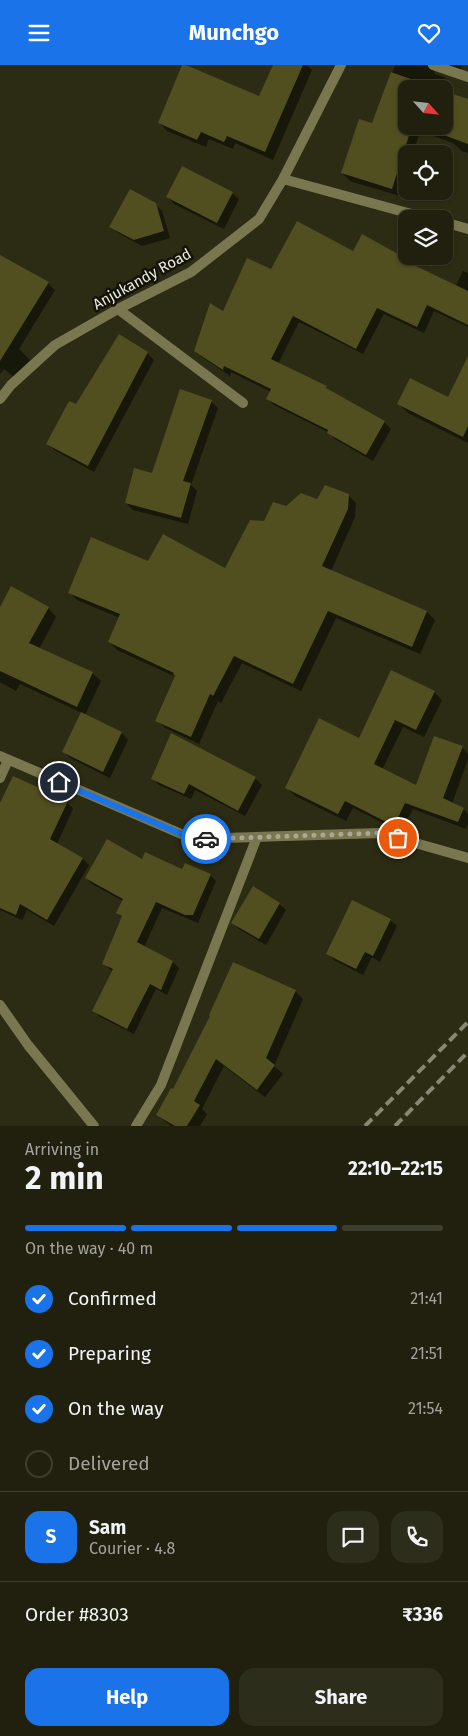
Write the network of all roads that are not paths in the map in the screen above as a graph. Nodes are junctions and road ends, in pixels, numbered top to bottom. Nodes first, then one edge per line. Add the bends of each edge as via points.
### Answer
1 (341, 65) edge
2 (434, 65) edge
3 (468, 77) edge
4 (283, 179) junction
5 (398, 210) edge
6 (453, 225) edge
7 (468, 229) edge
8 (118, 309) junction
9 (0, 399) edge
10 (243, 403) dead end
11 (4, 759) edge
12 (0, 778) edge
13 (256, 837) junction
14 (468, 858) edge
15 (0, 1005) edge
16 (94, 1126) edge
17 (136, 1126) edge

1 - 4 street, Anjukandy Road
2 - 3 street
4 - 5 street
4 - 8 street, Anjukandy Road via 259,219 191,271
6 - 7 street
8 - 9 street, Anjukandy Road via 56,345
8 - 10 street
11 - 12 street
11 - 13 street via 193,839
13 - 14 street via 380,833
13 - 17 street via 161,1085
15 - 16 street

